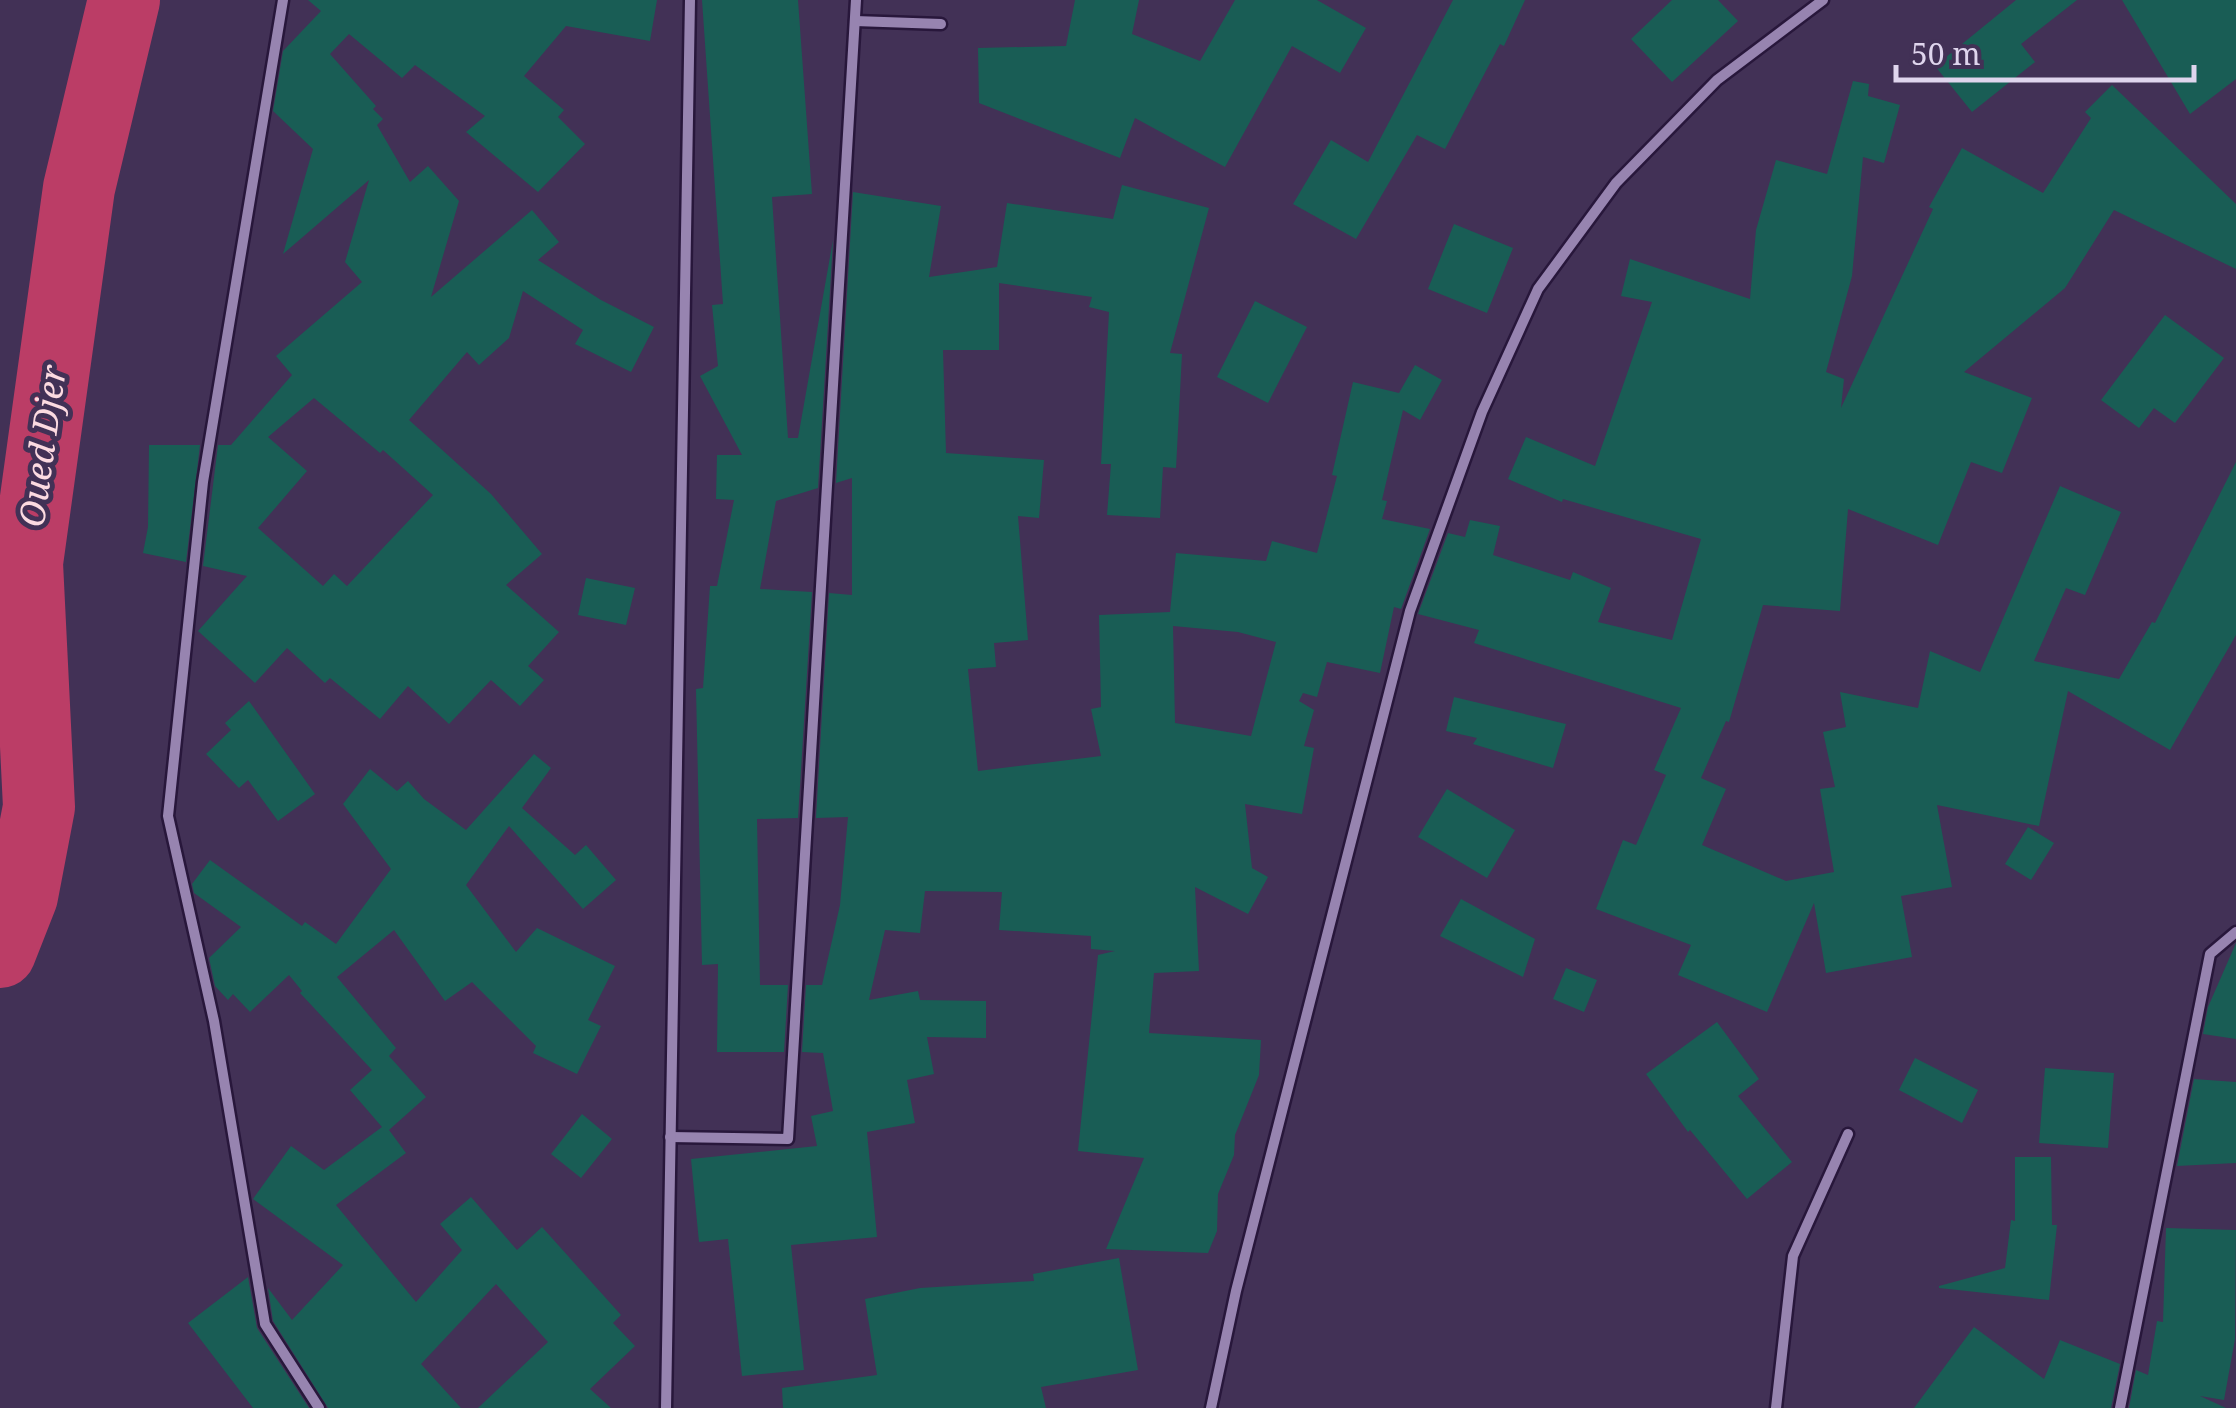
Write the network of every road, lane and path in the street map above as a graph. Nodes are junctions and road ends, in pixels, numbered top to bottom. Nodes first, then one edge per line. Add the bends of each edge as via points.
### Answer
1 (283, 0) edge
2 (690, 0) edge
3 (856, 0) edge
4 (1823, 0) edge
5 (855, 21) junction
6 (941, 24) dead end
7 (2236, 932) edge
8 (1848, 1134) dead end
9 (670, 1137) junction
10 (319, 1408) edge
11 (666, 1408) edge
12 (1212, 1408) edge
13 (1776, 1408) edge
14 (2120, 1408) edge

1 - 10 street via 204,482 168,816 214,1021 264,1324
2 - 9 street
3 - 5 street
4 - 12 street via 1717,80 1616,184 1538,288 1482,412 1410,611
5 - 6 street
5 - 9 street via 788,1139
7 - 14 street via 2210,954
8 - 13 street via 1794,1256
9 - 11 street

